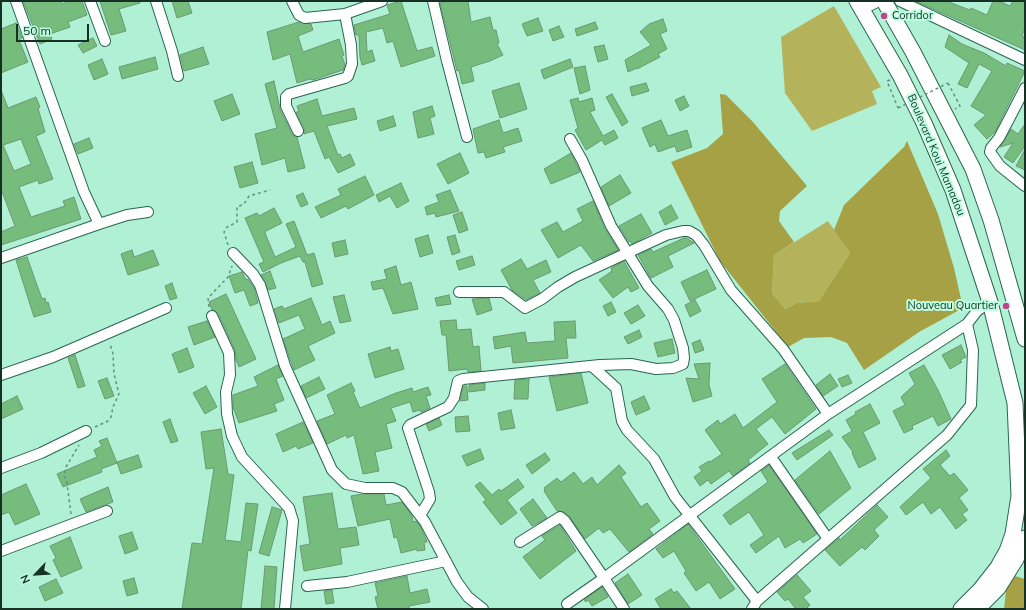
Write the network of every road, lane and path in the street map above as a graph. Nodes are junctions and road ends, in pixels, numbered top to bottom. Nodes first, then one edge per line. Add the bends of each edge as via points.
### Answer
1 (16, 1) edge
2 (90, 1) edge
3 (156, 1) edge
4 (292, 1) edge
5 (382, 1) edge
6 (433, 1) edge
7 (879, 1) edge
8 (884, 1) edge
9 (900, 1) edge
10 (860, 5) edge
11 (345, 14) junction
12 (105, 41) dead end
13 (1025, 60) edge
14 (178, 76) dead end
15 (1025, 88) edge
16 (898, 108) dead end
17 (946, 114) junction
18 (298, 131) dead end
19 (467, 137) dead end
20 (570, 139) dead end
21 (1025, 186) edge
22 (148, 212) dead end
23 (99, 224) junction
24 (233, 253) dead end
25 (627, 253) junction
26 (1, 258) edge
27 (459, 292) dead end
28 (990, 302) junction
29 (166, 308) dead end
30 (212, 316) dead end
31 (967, 324) junction
32 (111, 331) junction
33 (1025, 339) edge
34 (592, 366) junction
35 (1, 374) edge
36 (828, 414) junction
37 (86, 431) junction
38 (771, 458) junction
39 (1, 468) edge
40 (108, 510) dead end
41 (420, 514) junction
42 (690, 516) junction
43 (74, 524) junction
44 (1025, 538) edge
45 (828, 539) junction
46 (520, 542) dead end
47 (1, 551) edge
48 (446, 561) junction
49 (604, 578) junction
50 (307, 586) dead end
51 (567, 604) dead end
52 (755, 605) edge
53 (1025, 607) edge
54 (285, 609) edge
55 (483, 609) edge
56 (624, 609) edge
57 (961, 609) edge
58 (977, 609) edge
59 (1022, 609) edge

1 - 23 street via 84,192
2 - 12 street
3 - 14 street
4 - 11 street via 299,15 305,18
5 - 11 street
6 - 19 street
7 - 10 street
8 - 17 main road, Boulevard Koui Mamadou
9 - 13 street
10 - 28 main road, Boulevard Koui Mamadou via 924,123 953,190
11 - 18 street via 351,45 351,72 345,78 286,97 286,106
15 - 21 street via 990,152 1000,166
16 - 17 path, bridge via 948,83 960,106
17 - 33 main road, Boulevard Koui Mamadou via 973,169 991,220
20 - 25 street via 611,226
22 - 23 street via 127,215
23 - 26 street
24 - 41 street via 253,274 260,286 285,366 332,470 346,484 365,488 393,488 402,492
25 - 27 street via 575,277 525,308 504,292
25 - 34 street via 674,320 683,348 683,364 673,368 656,369 631,364
25 - 36 street via 683,230 696,235 732,290 783,349
28 - 31 street via 977,311
28 - 57 main road, Boulevard Koui Mamadou via 1015,403 1019,496 1013,534 1007,551 980,590
29 - 32 street
30 - 54 street via 229,353 230,375 226,392 232,436 242,457 289,508 293,521
31 - 36 street
31 - 45 street via 973,350 971,405 947,435
32 - 35 street via 53,357
32 - 37 path via 112,364 119,394 108,421
34 - 41 street via 469,377 458,381 454,398 448,407 408,428 430,499
34 - 42 street via 616,388 622,421 627,430 654,459 675,497
36 - 38 street
37 - 39 street via 42,453
37 - 43 path via 64,475
38 - 42 street
38 - 45 street
40 - 43 street
41 - 48 street
42 - 49 street
42 - 52 street
43 - 47 street
44 - 58 main road via 1016,560 998,588
45 - 52 street
46 - 49 street via 560,517
48 - 50 street via 347,582
48 - 55 street via 468,597
49 - 51 street
49 - 56 street
53 - 59 path

